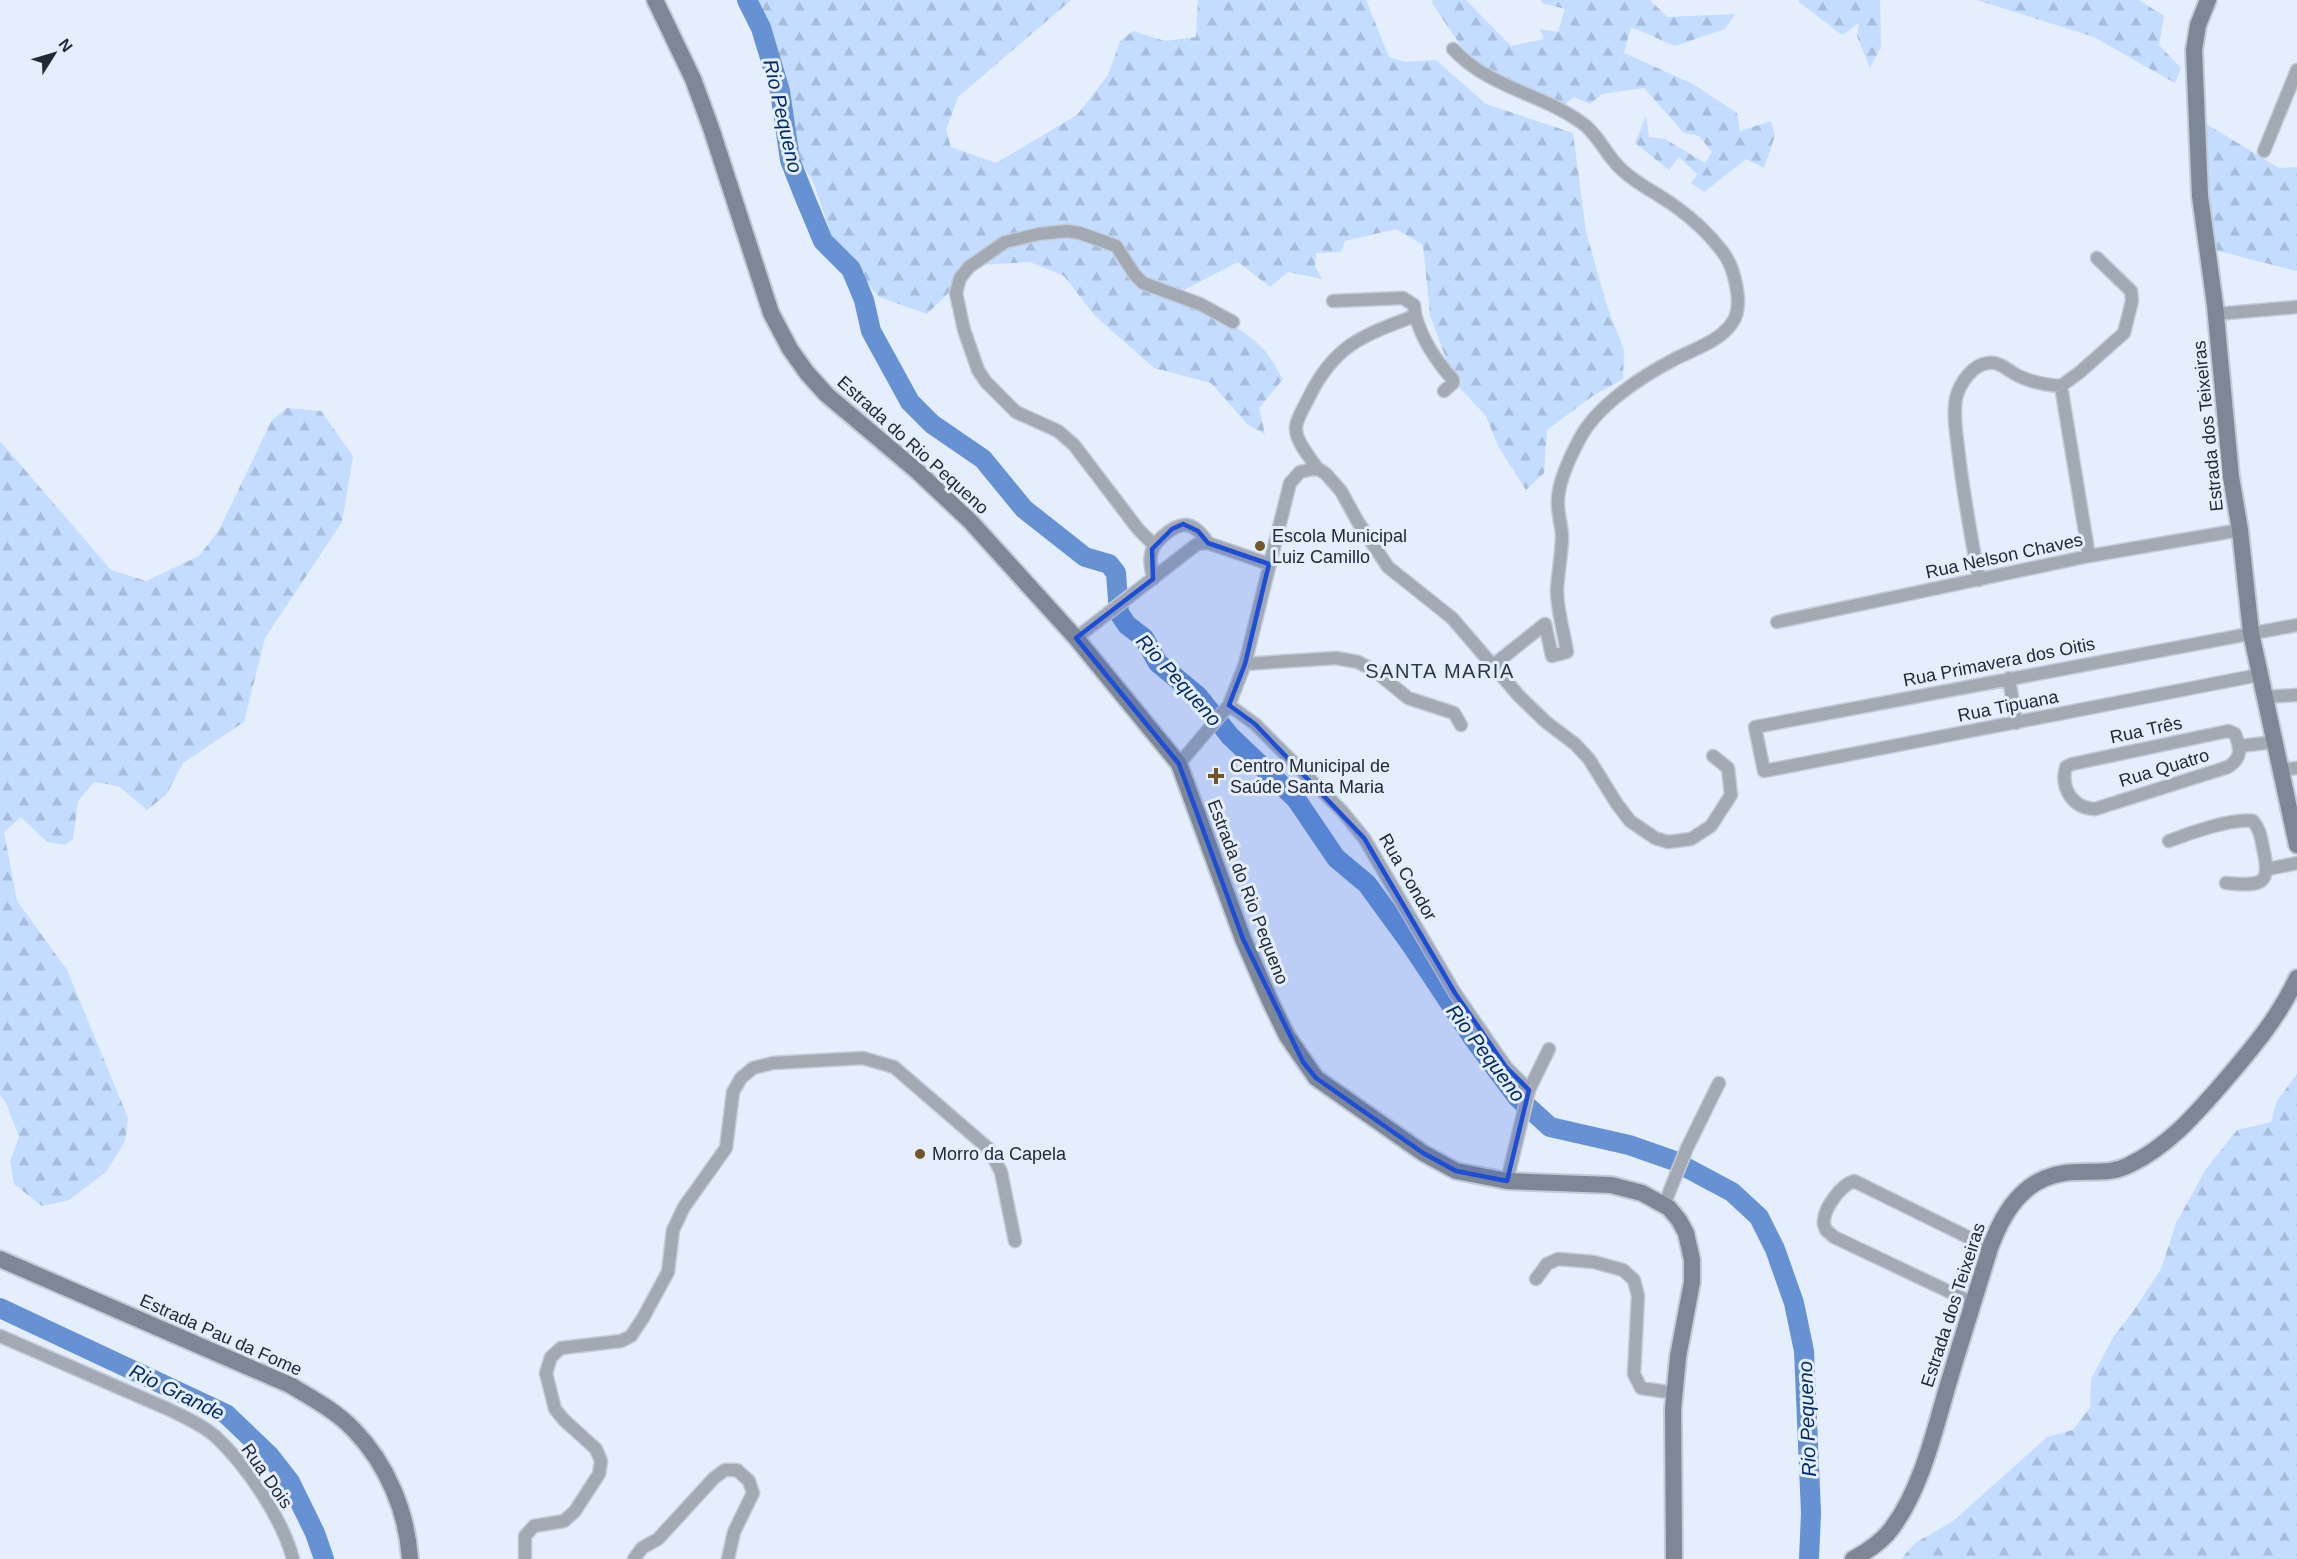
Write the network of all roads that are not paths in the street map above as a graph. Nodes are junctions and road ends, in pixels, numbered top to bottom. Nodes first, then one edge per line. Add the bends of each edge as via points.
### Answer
1 (655, 0) edge
2 (2208, 0) edge
3 (1453, 50) dead end
4 (2297, 70) edge
5 (2264, 151) dead end
6 (2097, 258) dead end
7 (1333, 302) dead end
8 (2297, 307) edge
9 (1415, 314) junction
10 (2216, 314) junction
11 (1233, 322) dead end
12 (2061, 386) junction
13 (1444, 392) dead end
14 (1317, 468) junction
15 (2240, 530) junction
16 (1208, 543) junction
17 (1154, 545) junction
18 (2089, 556) junction
19 (1269, 564) junction
20 (1153, 579) junction
21 (1979, 580) junction
22 (1777, 622) dead end
23 (2297, 626) edge
24 (2251, 633) junction
25 (1076, 638) junction
26 (1245, 664) junction
27 (1492, 666) junction
28 (2259, 675) junction
29 (2009, 678) junction
30 (2297, 695) edge
31 (2264, 697) junction
32 (1227, 709) junction
33 (2016, 723) junction
34 (1461, 725) dead end
35 (2274, 742) junction
36 (2240, 751) junction
37 (1713, 756) dead end
38 (1179, 764) junction
39 (2289, 769) edge
40 (1764, 771) joint
41 (2095, 808) joint
42 (2295, 826) edge
43 (2169, 840) dead end
44 (2297, 845) edge
45 (2297, 863) edge
46 (2268, 869) junction
47 (2226, 883) dead end
48 (2297, 978) edge
49 (1548, 1049) dead end
50 (1719, 1083) dead end
51 (1528, 1093) junction
52 (1508, 1181) junction
53 (1664, 1205) junction
54 (1015, 1241) dead end
55 (1990, 1248) junction
56 (0, 1259) edge
57 (1536, 1280) dead end
58 (1973, 1303) junction
59 (0, 1336) edge
60 (1675, 1393) junction
61 (1872, 1554) edge
62 (293, 1559) edge
63 (410, 1559) edge
64 (525, 1559) edge
65 (634, 1559) edge
66 (728, 1559) edge
67 (1674, 1559) edge
68 (1853, 1559) edge

1 - 25 street, Estrada do Rio Pequeno via 693,79 771,312 790,349 827,395 970,521
2 - 10 street, Estrada dos Teixeiras via 2198,25 2194,74 2200,196
3 - 27 street via 1470,67 1491,79 1582,123 1620,168 1699,226 1724,253 1739,304 1726,330 1704,346 1650,373 1588,425 1567,466 1557,500 1562,537 1557,592 1567,652 1552,656 1545,624
4 - 5 street
6 - 12 street via 2131,291 2124,333
7 - 9 street via 1403,298 1414,304
8 - 10 street
9 - 13 street via 1420,333 1453,380
9 - 14 street via 1349,345 1317,381 1296,428
10 - 15 street, Estrada dos Teixeiras via 2231,477
11 - 17 street via 1200,304 1143,283 1116,246 1080,233 1038,234 1005,242 960,278 956,292 964,330 986,382 1016,412 1058,431 1074,445
12 - 18 street
12 - 21 street via 2041,385 1992,362 1980,364 1970,372 1956,396 1954,413 1962,488
14 - 19 street via 1300,471 1290,483
14 - 27 street via 1341,490 1388,567 1452,618
15 - 18 street, Rua Nelson Chaves
15 - 24 street, Estrada dos Teixeiras
16 - 17 street via 1198,531 1183,524
16 - 19 street
16 - 20 street via 1194,546
17 - 20 street via 1150,563
18 - 21 street, Rua Nelson Chaves
19 - 26 street
20 - 25 street
21 - 22 street, Rua Nelson Chaves
23 - 24 street, Rua Primavera dos Oitis
24 - 28 street, Estrada dos Teixeiras
24 - 29 street, Rua Primavera dos Oitis
25 - 38 street, Estrada do Rio Pequeno
26 - 32 street
26 - 34 street via 1336,658 1358,662 1408,698 1454,713
27 - 37 street via 1539,716 1575,744 1593,764 1630,821 1655,838 1668,842 1691,839 1711,826 1731,795 1728,768
28 - 31 street, Estrada dos Teixeiras
28 - 33 street, Rua Tipuana
29 - 33 street
29 - 40 street, Rua Primavera dos Oitis via 1755,727
30 - 31 street
31 - 35 street, Estrada dos Teixeiras
32 - 38 street
32 - 51 street, Rua Condor via 1255,724 1364,838 1455,993
33 - 40 street, Rua Tipuana
35 - 36 street
35 - 39 street, Estrada dos Teixeiras
36 - 41 street, Rua Quatro via 2237,762 2228,767
36 - 41 street, Rua Três via 2235,734 2228,731 2066,767 2064,775 2072,800 2085,808
38 - 52 street, Estrada do Rio Pequeno via 1244,939 1287,1036 1303,1062 1316,1078 1423,1153 1456,1171
39 - 42 street, Estrada dos Teixeiras
42 - 44 street, Estrada dos Teixeiras
43 - 46 street via 2253,821
45 - 46 street
46 - 47 street via 2259,882
48 - 55 street, Estrada dos Teixeiras via 2274,1020 2252,1049 2176,1134 2128,1166 2108,1172 2048,1177 2027,1189 2000,1220
49 - 51 street
50 - 53 street
51 - 52 street
52 - 53 street, Estrada do Rio Pequeno via 1611,1185 1642,1193
53 - 60 street, Estrada do Rio Pequeno via 1680,1220 1692,1260
54 - 64 street via 1001,1172 989,1149 894,1067 864,1058 773,1062 753,1068 733,1092 726,1148 684,1207 673,1230 668,1272 631,1336 621,1341 561,1348 551,1357 546,1373 555,1409 596,1449 601,1461 599,1474 575,1511 564,1521 534,1526 525,1536
55 - 58 street, Estrada dos Teixeiras
55 - 58 street via 1854,1181 1836,1195 1824,1220 1826,1230 1834,1237
56 - 63 street, Estrada Pau da Fome via 290,1384 328,1409 374,1453 404,1516
57 - 60 street via 1547,1264 1558,1259 1594,1262 1623,1270 1634,1280 1638,1296 1634,1374 1641,1388
58 - 61 street, Estrada dos Teixeiras via 1929,1449 1906,1504
59 - 62 street, Rua Dois via 190,1419 215,1436 267,1503
60 - 67 street, Estrada do Rio Pequeno
61 - 68 street, Estrada dos Teixeiras
65 - 66 street via 642,1548 658,1539 714,1478 725,1470 737,1470 749,1481 753,1493 734,1532

